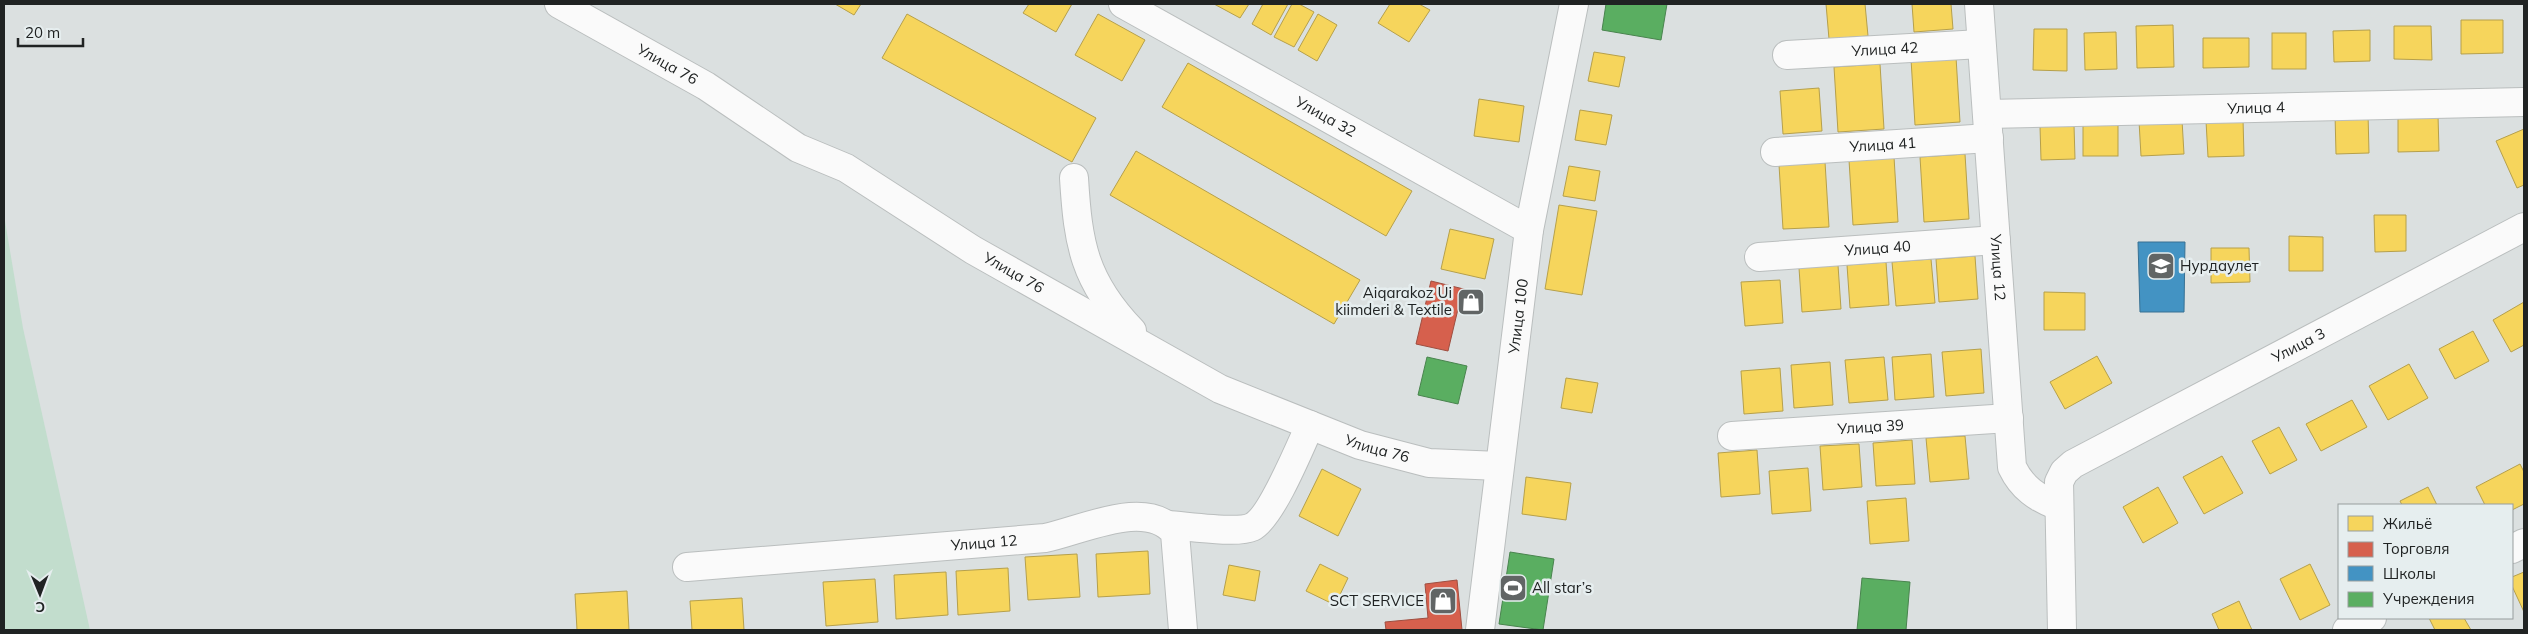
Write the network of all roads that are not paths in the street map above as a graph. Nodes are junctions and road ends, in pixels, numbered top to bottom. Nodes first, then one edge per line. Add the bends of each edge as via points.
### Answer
1 (559, 4) edge
2 (1123, 4) edge
3 (1574, 4) edge
4 (1979, 4) edge
5 (1981, 44) junction
6 (1787, 55) dead end
7 (2524, 102) edge
8 (1988, 126) junction
9 (1775, 152) dead end
10 (1074, 178) dead end
11 (2524, 227) edge
12 (1529, 230) junction
13 (1996, 240) junction
14 (1759, 257) dead end
15 (1150, 349) junction
16 (2009, 418) junction
17 (1310, 425) junction
18 (1732, 436) dead end
19 (1499, 466) junction
20 (2058, 506) junction
21 (1168, 524) junction
22 (687, 567) dead end
23 (2370, 619) edge
24 (1183, 630) edge
25 (1480, 630) edge
26 (2062, 630) edge
27 (2347, 630) edge

1 - 15 street, Улица 76 via 706,86 798,148 846,168 973,250
2 - 12 street, Улица 32
3 - 12 street, Улица 100
4 - 5 street, Улица 12
5 - 6 street, Улица 42
5 - 8 street, Улица 12
7 - 8 street, Улица 4
8 - 9 street, Улица 41
8 - 13 street, Улица 12
10 - 15 street via 1077,230 1084,258 1110,308
11 - 20 street, Улица 3 via 2073,464 2059,482
12 - 19 street, Улица 100
13 - 14 street, Улица 40
13 - 16 street, Улица 12
15 - 17 street, Улица 76 via 1220,389
16 - 18 street, Улица 39
16 - 20 street, Улица 12 via 2012,467 2016,476 2032,494
17 - 19 street, Улица 76 via 1360,445 1429,463
17 - 21 street, Улица 12 via 1267,514 1252,527 1236,529
19 - 25 street, Улица 100
20 - 26 street
21 - 22 street, Улица 12 via 1155,519 1114,518 1069,534 1045,538
21 - 24 street via 1175,533
23 - 27 street

